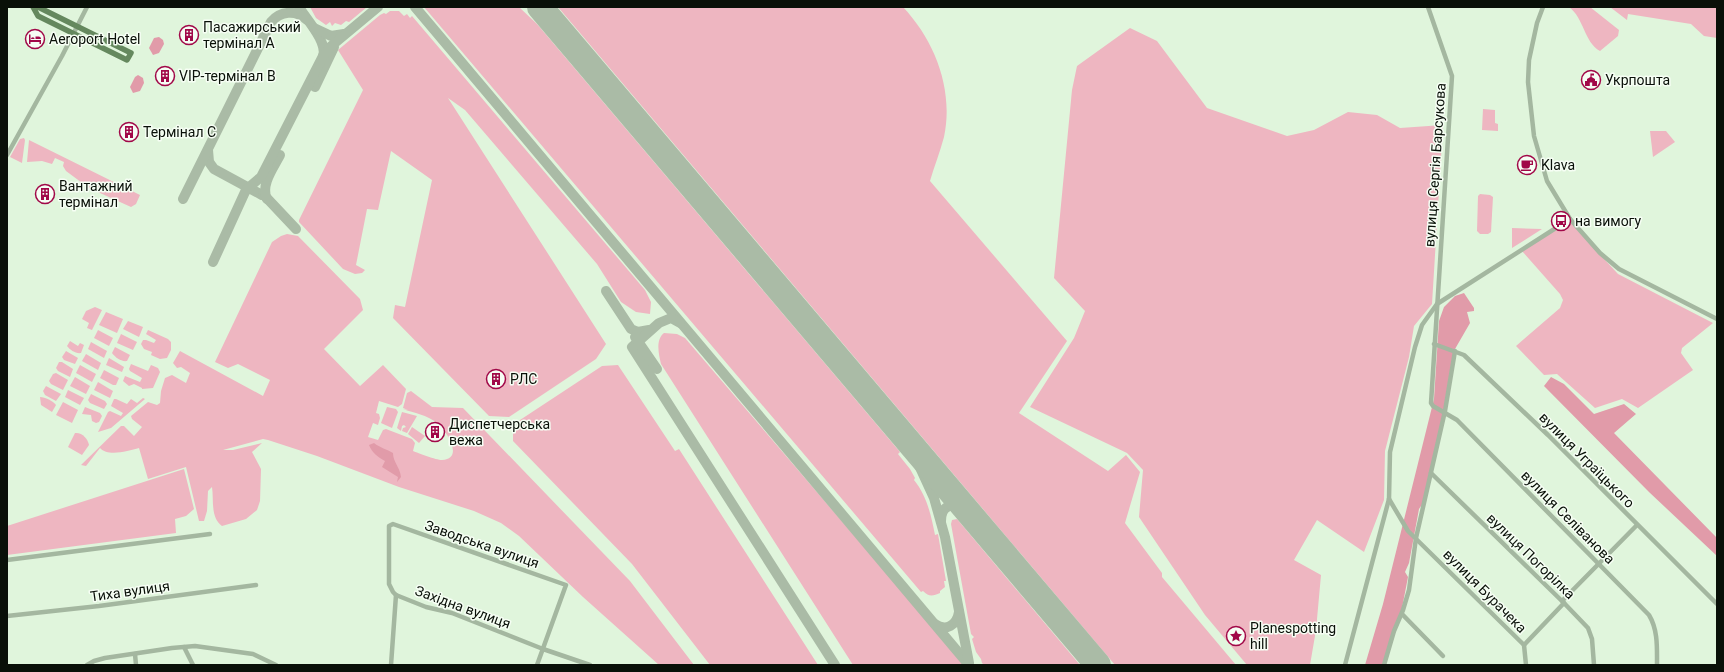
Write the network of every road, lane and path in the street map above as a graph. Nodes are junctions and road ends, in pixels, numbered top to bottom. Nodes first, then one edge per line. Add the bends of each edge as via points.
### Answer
1 (33, 7) edge
2 (38, 7) edge
3 (87, 7) edge
4 (1428, 7) edge
5 (1543, 7) edge
6 (77, 27) junction
7 (73, 34) junction
8 (7, 155) edge
9 (1570, 219) junction
10 (1437, 304) junction
11 (1717, 319) edge
12 (1434, 344) junction
13 (1455, 351) junction
14 (1431, 402) joint
15 (1445, 411) junction
16 (1431, 474) junction
17 (1389, 499) junction
18 (1637, 525) junction
19 (389, 526) joint
20 (210, 534) dead end
21 (1416, 538) junction
22 (7, 560) edge
23 (1599, 562) junction
24 (256, 585) dead end
25 (396, 595) junction
26 (1563, 602) junction
27 (1717, 604) edge
28 (1402, 614) junction
29 (7, 616) edge
30 (1524, 645) junction
31 (184, 647) junction
32 (543, 649) junction
33 (135, 654) junction
34 (1443, 656) dead end
35 (87, 665) edge
36 (136, 665) edge
37 (193, 665) edge
38 (276, 665) edge
39 (391, 665) edge
40 (537, 665) edge
41 (590, 665) edge
42 (1345, 665) edge
43 (1384, 665) edge
44 (1526, 665) edge
45 (1594, 665) edge
46 (1658, 665) edge

1 - 7 main road via 38,16
2 - 6 main road
3 - 6 street
4 - 10 street, вулиця Сергія Барсукова via 1452,76
5 - 9 street via 1529,60 1531,119 1548,181
6 - 7 street
6 - 7 main road via 131,53 127,60
7 - 8 street
9 - 10 street
9 - 11 street via 1619,269
10 - 12 street, вулиця Сергія Барсукова
10 - 17 street via 1422,325 1415,347 1390,452
12 - 13 street, вулиця Уграїцького
12 - 14 street, вулиця Сергія Барсукова
13 - 15 street
13 - 18 street, вулиця Уграїцького via 1464,355 1519,407
14 - 15 street, вулиця Селіванова via 1433,406
15 - 16 street
15 - 23 street, вулиця Селіванова via 1458,420
16 - 21 street
16 - 26 street, вулиця Погорілка
17 - 21 street, вулиця Бурачека via 1408,531
17 - 42 street
18 - 23 street
18 - 27 street, вулиця Уграїцького
19 - 25 street, Західна вулиця via 389,584
19 - 32 street, Заводська вулиця via 393,524 566,585
20 - 22 street
21 - 28 street via 1409,590
21 - 30 street, вулиця Бурачека
23 - 26 street
23 - 46 street, вулиця Селіванова via 1654,623
24 - 29 street, Тиха вулиця
25 - 32 street, Західна вулиця via 426,607 452,613
25 - 39 street
26 - 30 street
26 - 45 street, вулиця Погорілка via 1590,633
28 - 34 street
28 - 43 street
30 - 44 street, вулиця Бурачека
31 - 33 street
31 - 37 street
31 - 38 street via 195,646 248,653
32 - 40 street
32 - 41 street, Західна вулиця
33 - 35 street via 94,661
33 - 36 street

